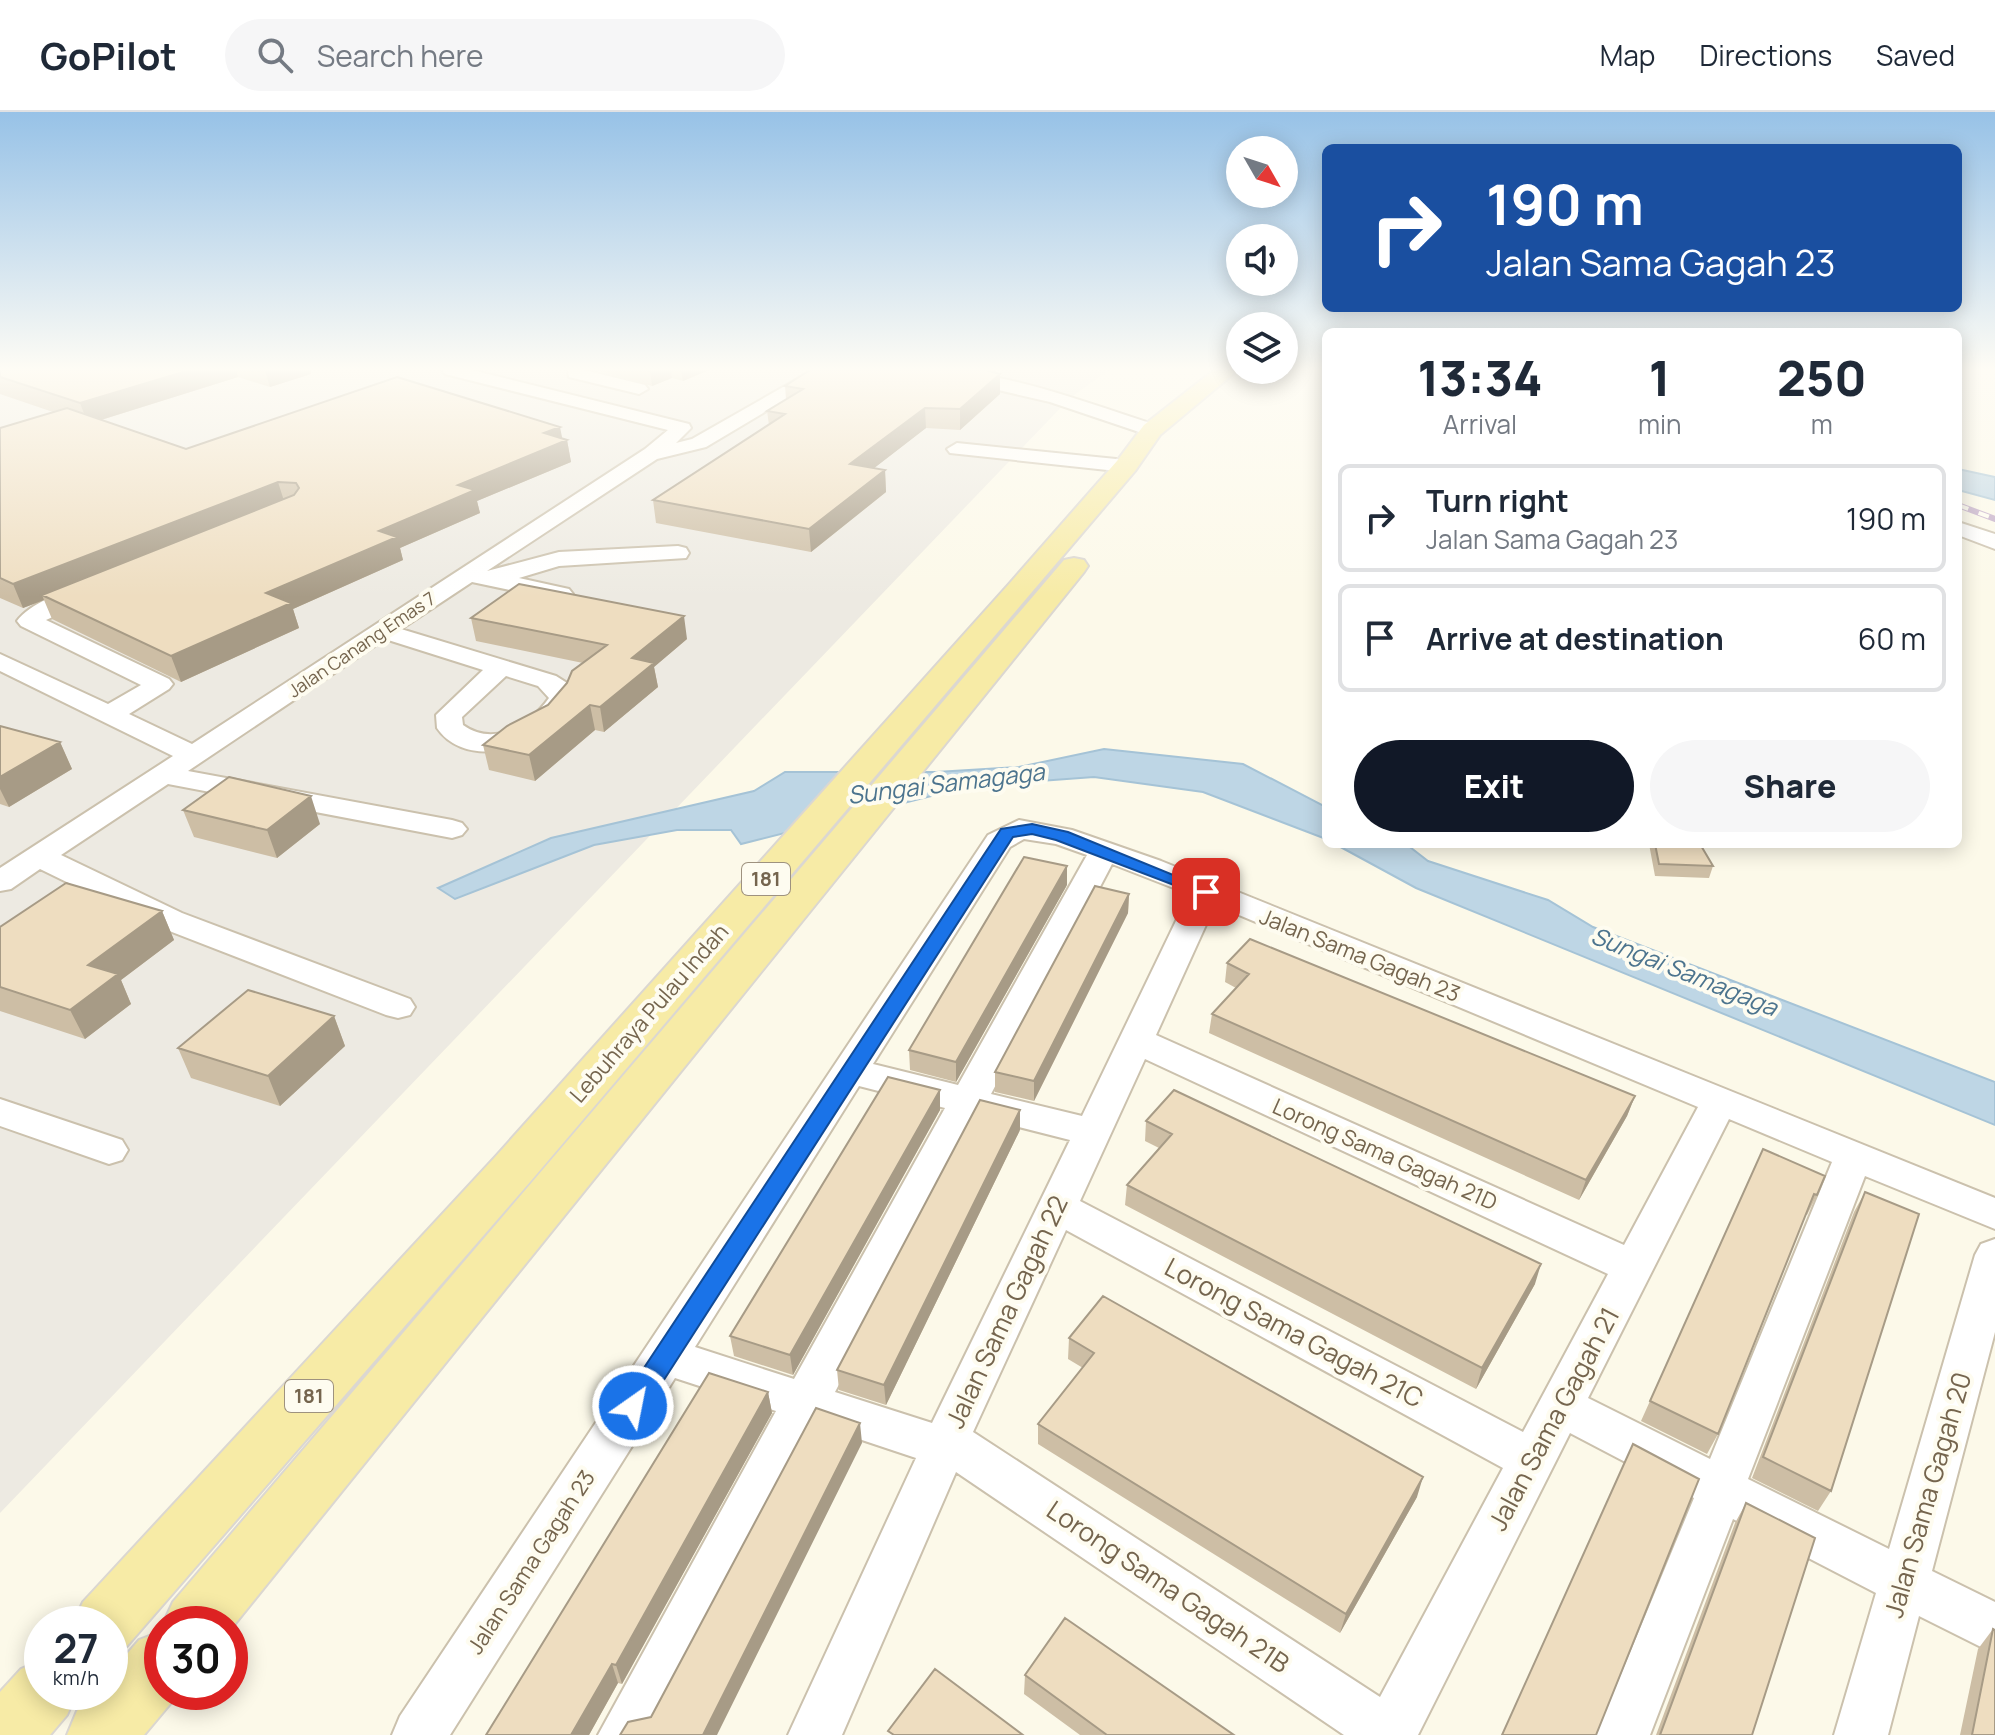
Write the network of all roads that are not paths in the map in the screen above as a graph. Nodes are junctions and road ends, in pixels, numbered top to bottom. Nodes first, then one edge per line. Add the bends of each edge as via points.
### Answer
1 (661, 446) edge
2 (691, 446) edge
3 (1141, 446) edge
4 (1171, 446) edge
5 (957, 449) dead end
6 (652, 453) junction
7 (1126, 466) junction
8 (1962, 530) edge
9 (1995, 542) edge
10 (678, 553) dead end
11 (467, 574) junction
12 (495, 580) junction
13 (115, 582) edge
14 (1034, 594) junction
15 (582, 598) edge
16 (383, 631) junction
17 (0, 661) edge
18 (501, 667) dead end
19 (110, 714) junction
20 (195, 756) junction
21 (166, 775) junction
22 (452, 829) dead end
23 (1104, 851) junction
24 (39, 856) junction
25 (0, 882) edge
26 (1206, 892) junction
27 (398, 1007) dead end
28 (1135, 1040) junction
29 (850, 1071) junction
30 (969, 1101) junction
31 (1719, 1102) junction
32 (0, 1112) edge
33 (1092, 1132) junction
34 (109, 1150) dead end
35 (1853, 1157) junction
36 (535, 1178) junction
37 (1057, 1207) junction
38 (1995, 1214) edge
39 (1995, 1255) edge
40 (1635, 1268) junction
41 (665, 1356) junction
42 (806, 1402) junction
43 (1560, 1406) junction
44 (946, 1443) junction
45 (1531, 1460) junction
46 (1721, 1489) junction
47 (1903, 1582) junction
48 (122, 1606) edge
49 (209, 1606) edge
50 (1995, 1629) edge
51 (144, 1684) edge
52 (28, 1710) edge
53 (144, 1710) edge
54 (1389, 1734) edge
55 (6, 1735) edge
56 (101, 1735) edge
57 (128, 1735) edge
58 (419, 1735) edge
59 (625, 1735) edge
60 (815, 1735) edge
61 (1623, 1735) edge
62 (1861, 1735) edge

1 - 6 street, Jalan Canang Emas 7
2 - 6 street
3 - 7 main road, Lebuhraya Pulau Indah / 181
4 - 14 main road, Lebuhraya Pulau Indah / 181 via 1092,544
5 - 7 street
6 - 11 street, Jalan Canang Emas 7
7 - 14 main road, Lebuhraya Pulau Indah / 181
8 - 9 street
10 - 12 street via 559,559
11 - 12 street
11 - 16 street, Jalan Canang Emas 7
12 - 15 street
13 - 19 street via 29,621 160,684
14 - 36 main road, Lebuhraya Pulau Indah / 181
16 - 18 street
16 - 20 street, Jalan Canang Emas 7
17 - 19 street
19 - 20 street
20 - 21 street, Jalan Canang Emas 7
21 - 22 street
21 - 24 street, Jalan Canang Emas 7
23 - 26 street, Jalan Sama Gagah 23
23 - 29 street, Jalan Sama Gagah 23 via 1032,829 1007,833
23 - 30 street
24 - 25 street, Jalan Canang Emas 7
24 - 27 street via 102,891 184,926
26 - 28 street, Jalan Sama Gagah 22
26 - 31 street, Jalan Sama Gagah 23
28 - 33 street, Jalan Sama Gagah 22
28 - 40 street, Lorong Sama Gagah 21D
29 - 30 street
29 - 41 street, Jalan Sama Gagah 23
30 - 33 street
30 - 42 street
31 - 35 street, Jalan Sama Gagah 23
31 - 40 street, Jalan Sama Gagah 21
32 - 34 street
33 - 37 street, Jalan Sama Gagah 22
35 - 38 street, Jalan Sama Gagah 23
35 - 46 street
36 - 48 main road, Lebuhraya Pulau Indah / 181
36 - 49 main road, Lebuhraya Pulau Indah / 181
37 - 44 street, Jalan Sama Gagah 22
37 - 45 street, Lorong Sama Gagah 21C
39 - 47 street, Jalan Sama Gagah 20
40 - 43 street, Jalan Sama Gagah 21
41 - 42 street, Lorong Sama Gagah 21B
41 - 58 street, Jalan Sama Gagah 23
42 - 44 street, Lorong Sama Gagah 21B
42 - 59 street
43 - 45 street, Jalan Sama Gagah 21
43 - 46 street
44 - 54 street, Lorong Sama Gagah 21B
44 - 60 street, Jalan Sama Gagah 22
45 - 54 street, Jalan Sama Gagah 21
46 - 47 street
46 - 61 street
47 - 50 street
47 - 62 street, Jalan Sama Gagah 20
51 - 56 main road
52 - 55 main road
53 - 57 main road

